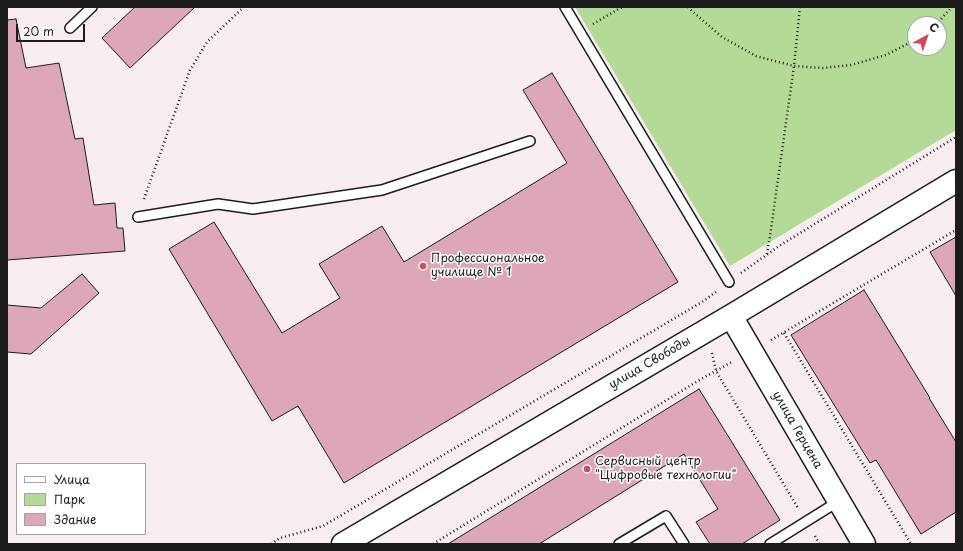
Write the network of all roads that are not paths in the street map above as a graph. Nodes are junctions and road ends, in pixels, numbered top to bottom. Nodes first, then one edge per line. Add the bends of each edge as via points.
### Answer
1 (92, 7) edge
2 (566, 7) edge
3 (70, 28) dead end
4 (530, 141) dead end
5 (956, 181) edge
6 (138, 217) road end
7 (729, 282) road end
8 (731, 316) junction
9 (839, 501) junction
10 (343, 544) edge
11 (619, 544) edge
12 (684, 544) edge
13 (770, 544) edge
14 (864, 544) edge

1 - 3 lane
2 - 7 lane
4 - 6 lane via 382,190 253,209 218,204
5 - 8 main road, улица Свободы
8 - 9 main road, улица Герцена
8 - 10 main road, улица Свободы
9 - 13 lane
9 - 14 main road, улица Герцена
11 - 12 lane via 666,516

